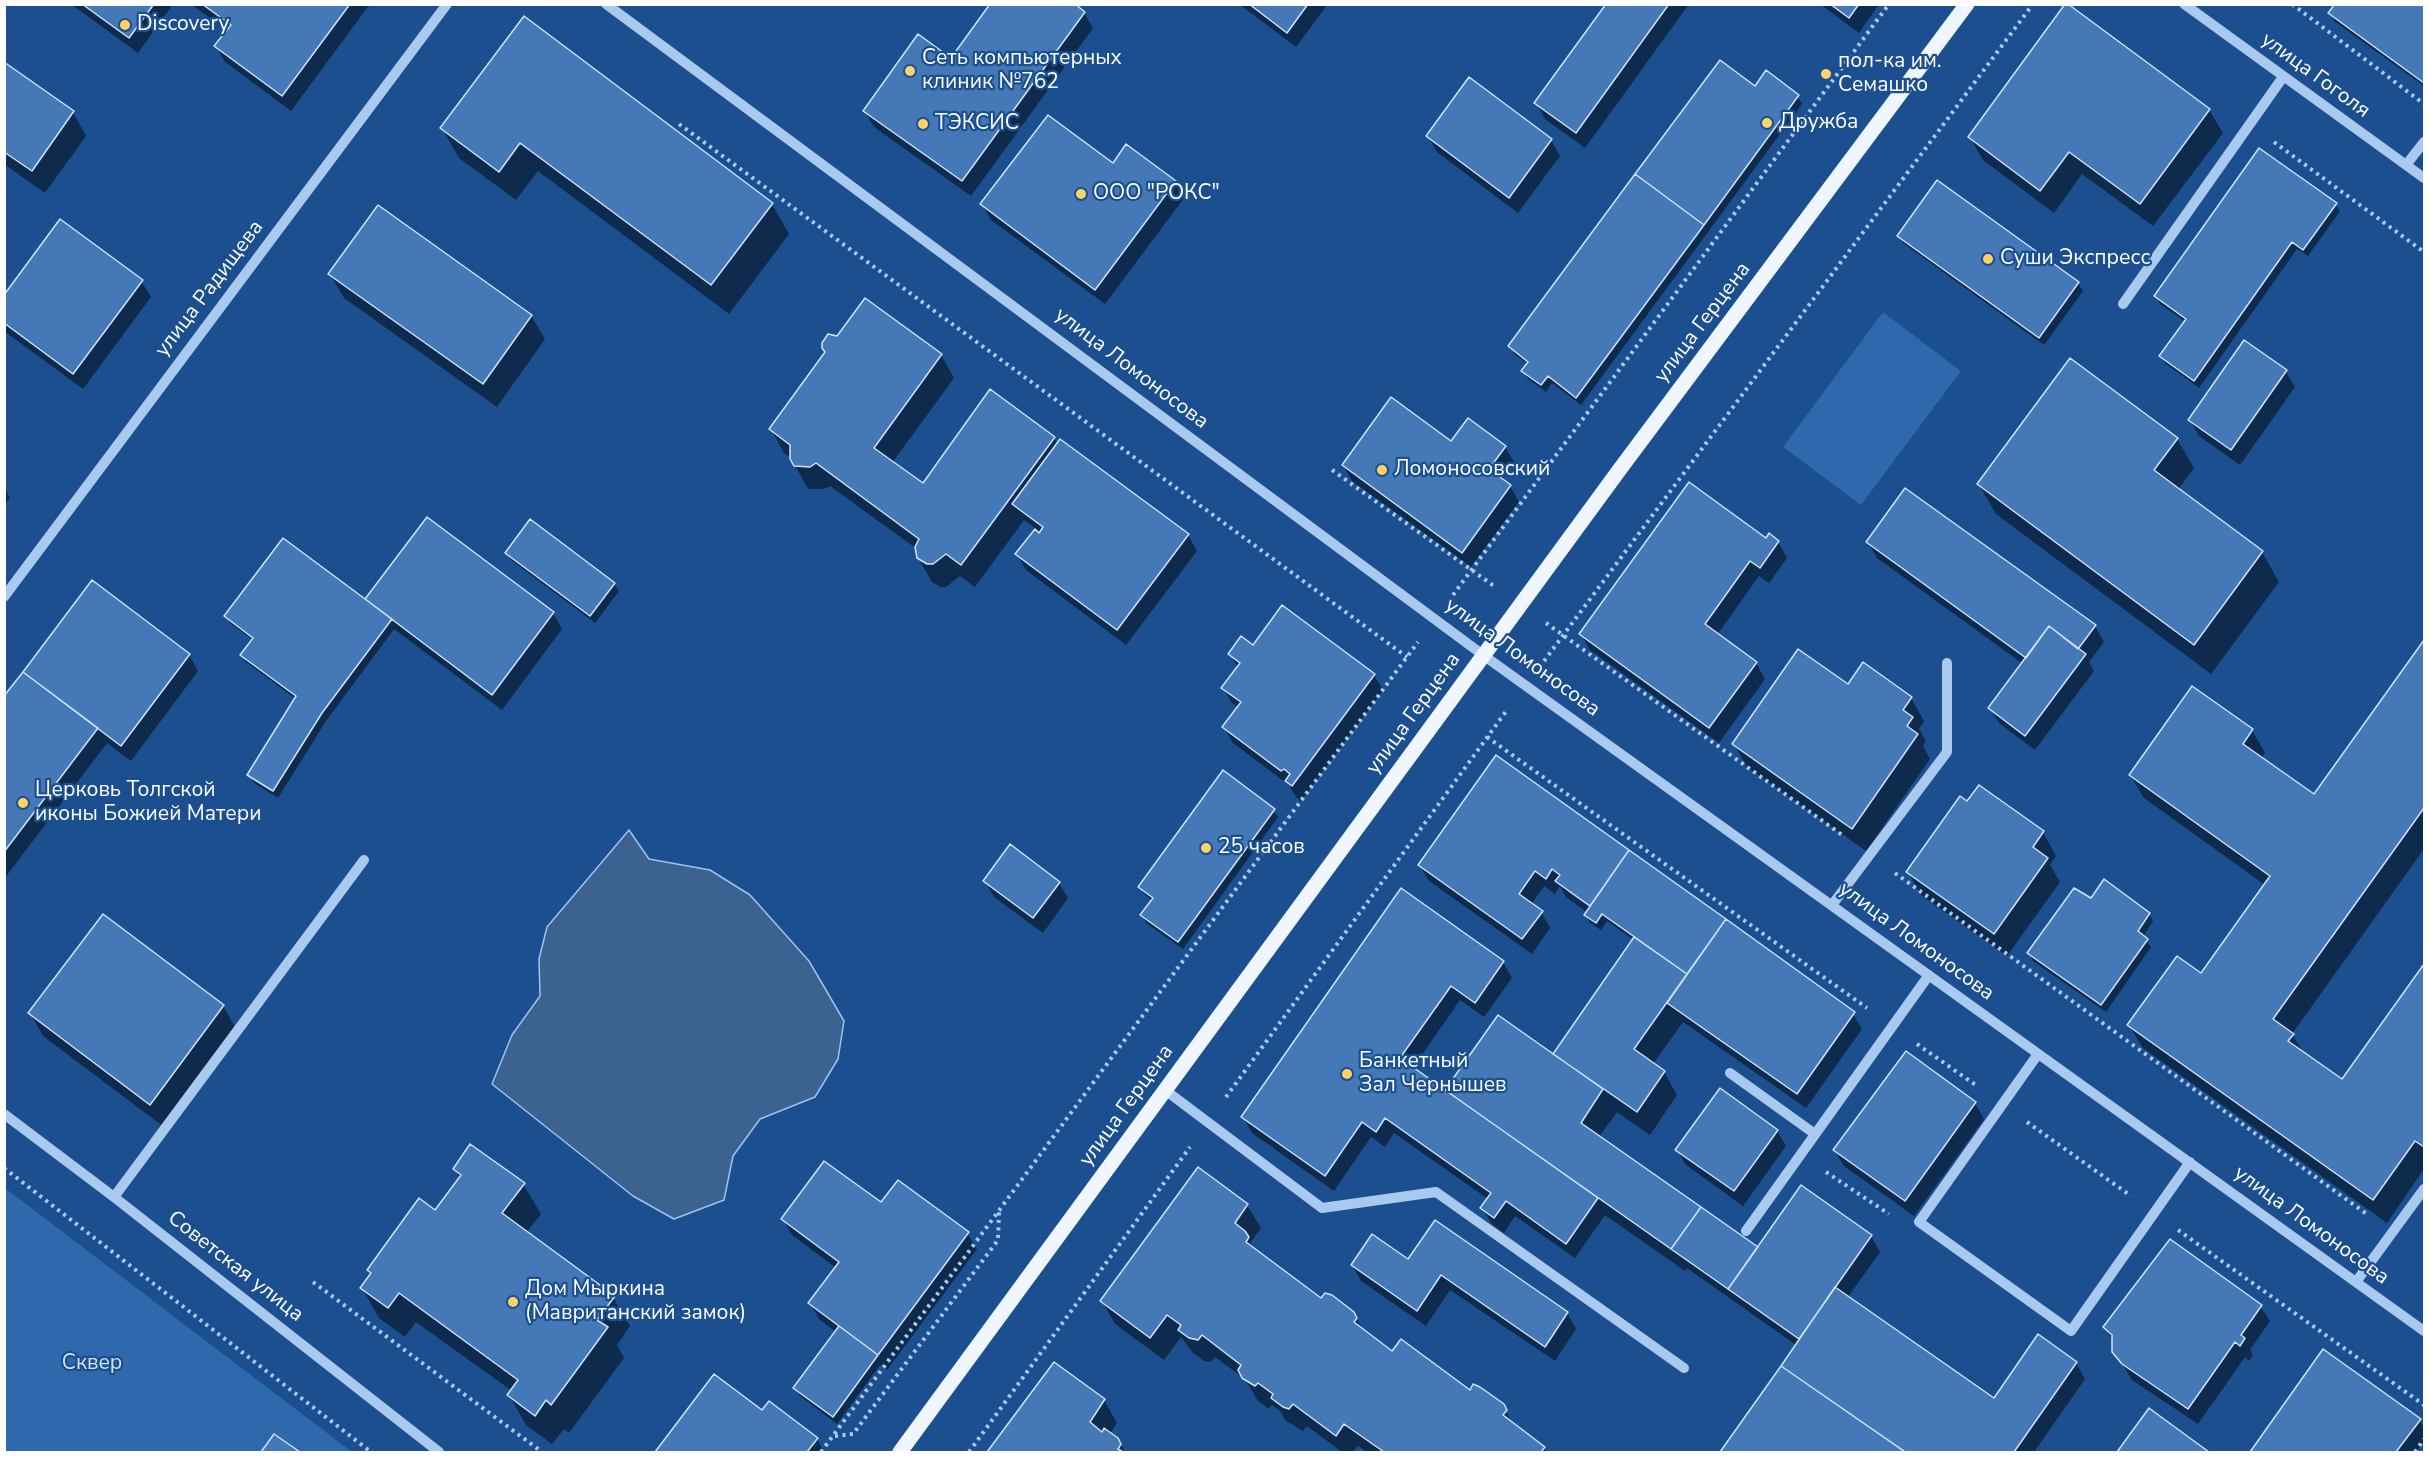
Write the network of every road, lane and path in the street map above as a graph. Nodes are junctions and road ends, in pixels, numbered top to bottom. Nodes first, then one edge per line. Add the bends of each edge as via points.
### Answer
1 (447, 4) edge
2 (606, 4) edge
3 (1889, 4) edge
4 (1967, 4) edge
5 (2033, 4) edge
6 (2184, 4) edge
7 (2292, 4) edge
8 (2283, 77) junction
9 (2424, 104) edge
10 (680, 124) dead end
11 (2249, 124) junction
12 (2424, 142) edge
13 (2406, 165) junction
14 (2424, 178) edge
15 (2424, 252) edge
16 (2123, 304) dead end
17 (4, 597) edge
18 (1435, 619) junction
19 (1483, 655) junction
20 (1407, 657) junction
21 (1947, 663) dead end
22 (1525, 685) junction
23 (1487, 737) junction
24 (364, 860) dead end
25 (1832, 905) junction
26 (1929, 975) junction
27 (1892, 1026) junction
28 (2038, 1054) junction
29 (1730, 1073) dead end
30 (1165, 1090) junction
31 (2003, 1105) junction
32 (4, 1114) edge
33 (1207, 1123) junction
34 (1815, 1134) junction
35 (1801, 1154) junction
36 (2190, 1162) junction
37 (4, 1168) edge
38 (2424, 1189) edge
39 (114, 1197) junction
40 (999, 1211) junction
41 (2154, 1213) junction
42 (1919, 1222) junction
43 (1746, 1231) dead end
44 (313, 1282) dead end
45 (2356, 1282) junction
46 (2424, 1331) edge
47 (1684, 1368) dead end
48 (2424, 1405) edge
49 (834, 1436) junction
50 (2424, 1439) edge
51 (371, 1452) edge
52 (439, 1452) edge
53 (542, 1452) edge
54 (821, 1452) edge
55 (900, 1452) edge
56 (969, 1452) edge
57 (2415, 1452) edge

1 - 17 street, улица Радищева
2 - 18 street, улица Ломоносова
3 - 18 path
4 - 19 main road, улица Герцена
5 - 22 path
6 - 8 street, улица Гоголя
7 - 9 path
8 - 11 street
8 - 13 street, улица Гоголя
10 - 20 path
11 - 15 path
11 - 16 street
12 - 13 street
13 - 14 street, улица Гоголя
18 - 19 street, улица Ломоносова
18 - 20 path
19 - 22 street, улица Ломоносова
19 - 30 main road, улица Герцена
20 - 40 path
21 - 25 street via 1947,752
22 - 23 path
22 - 25 street, улица Ломоносова
23 - 27 path
23 - 33 path
24 - 39 street
25 - 26 street, улица Ломоносова
26 - 27 street
26 - 28 street, улица Ломоносова
27 - 31 path
27 - 34 street
28 - 31 street
28 - 36 street, улица Ломоносова
29 - 34 street
30 - 33 street
30 - 55 main road, улица Герцена
31 - 41 path
31 - 42 street
32 - 39 street, Советская улица
33 - 47 street via 1322,1208 1436,1192
33 - 56 path
34 - 35 street
35 - 42 path via 1886,1214
35 - 43 street
36 - 41 street
36 - 45 street, улица Ломоносова
37 - 51 path
38 - 45 street
39 - 52 street, Советская улица
40 - 49 path
40 - 49 path via 998,1240 853,1434
41 - 42 street via 2071,1331
41 - 48 path
44 - 53 path
45 - 46 street, улица Ломоносова
49 - 54 path
50 - 57 path

